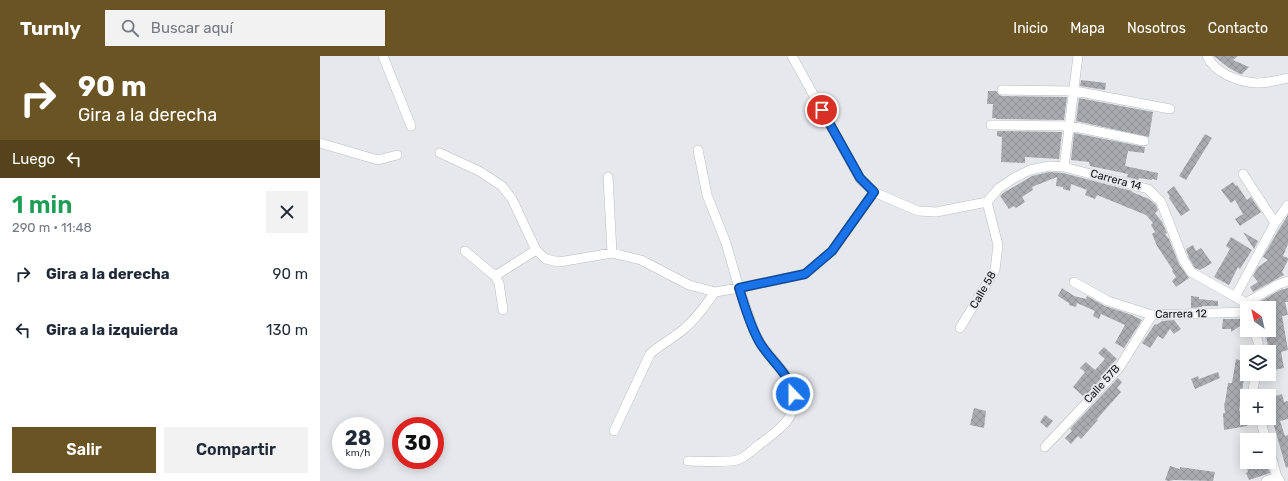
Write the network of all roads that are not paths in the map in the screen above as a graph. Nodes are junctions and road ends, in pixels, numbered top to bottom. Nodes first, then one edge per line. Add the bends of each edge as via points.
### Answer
1 (383, 56) edge
2 (792, 56) edge
3 (1078, 56) edge
4 (1207, 56) edge
5 (1288, 78) edge
6 (1002, 90) dead end
7 (1075, 91) junction
8 (1170, 108) dead end
9 (991, 125) dead end
10 (411, 126) dead end
11 (1070, 126) junction
12 (1144, 141) dead end
13 (320, 143) edge
14 (698, 150) dead end
15 (440, 153) dead end
16 (397, 155) dead end
17 (1064, 167) junction
18 (1243, 174) dead end
19 (608, 177) dead end
20 (874, 192) junction
21 (986, 202) junction
22 (1288, 205) edge
23 (1274, 223) junction
24 (536, 250) junction
25 (465, 252) dead end
26 (612, 253) junction
27 (495, 276) junction
28 (1288, 281) edge
29 (1074, 282) dead end
30 (739, 288) junction
31 (715, 292) junction
32 (1235, 297) junction
33 (1241, 301) edge
34 (1253, 301) edge
35 (503, 310) dead end
36 (1240, 312) edge
37 (1152, 315) junction
38 (960, 328) dead end
39 (614, 431) dead end
40 (1045, 447) dead end
41 (688, 461) dead end
42 (1276, 469) edge
43 (1279, 479) edge
44 (1266, 481) edge

1 - 10 street
2 - 20 street via 860,178
3 - 7 street
4 - 5 street via 1218,70 1231,77 1256,83
6 - 7 street
7 - 8 street
7 - 11 street
9 - 11 street
11 - 12 street
11 - 17 street
13 - 16 street via 378,160
14 - 30 street via 707,195 726,243
15 - 24 street via 479,171 502,186 512,199
17 - 21 street, Carrera 14 via 1049,166 1030,170 999,188
17 - 32 street, Carrera 14 via 1148,189 1161,202 1184,261 1191,272
18 - 23 street
19 - 26 street
20 - 21 street via 918,211 936,212
20 - 30 street via 832,251 805,274
21 - 38 street, Calle 58 via 998,245 995,270
22 - 23 street
23 - 32 street
24 - 26 street via 546,259 559,262
24 - 27 street
25 - 27 street
26 - 31 street via 642,260 689,284
27 - 35 street via 499,284
28 - 34 street
29 - 37 street, Carrera 12 via 1108,301
30 - 31 street
30 - 41 street via 754,331 761,344 789,379 795,403 781,428 740,459
31 - 39 street via 694,320 650,354
32 - 33 street, Carrera 14
36 - 37 street, Carrera 12
37 - 40 street, Calle 57B via 1119,368
42 - 43 street
43 - 44 street

